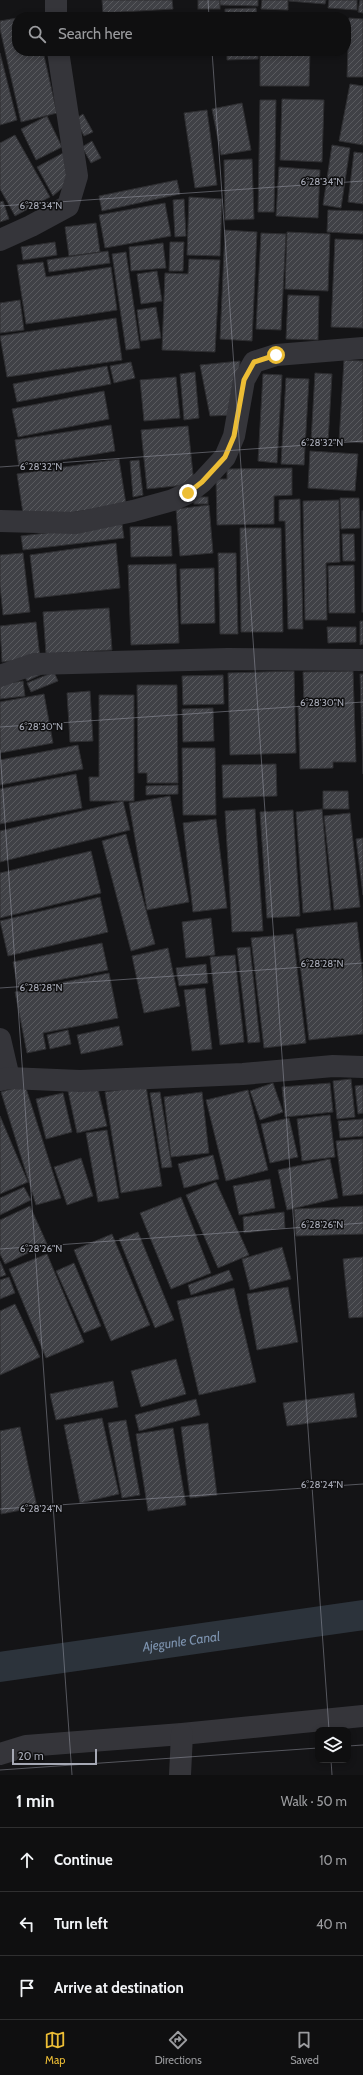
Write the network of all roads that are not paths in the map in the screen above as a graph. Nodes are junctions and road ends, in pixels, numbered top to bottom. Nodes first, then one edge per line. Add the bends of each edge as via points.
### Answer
1 (56, 0) edge
2 (56, 12) edge
3 (59, 56) edge
4 (0, 240) edge
5 (363, 348) edge
6 (0, 522) edge
7 (363, 660) edge
8 (0, 676) edge
9 (0, 1039) edge
10 (363, 1067) edge
11 (5, 1079) edge
12 (363, 1716) edge
13 (182, 1734) junction
14 (0, 1754) edge
15 (180, 1775) edge

1 - 2 street
3 - 4 street via 77,176 68,206
5 - 6 street via 276,355 254,362 244,380 234,436 225,457 188,493 133,511 76,523
7 - 8 street via 228,659 34,664
9 - 11 street
10 - 11 street via 333,1066 243,1074 80,1081
12 - 13 street
13 - 14 street via 26,1746
13 - 15 street

